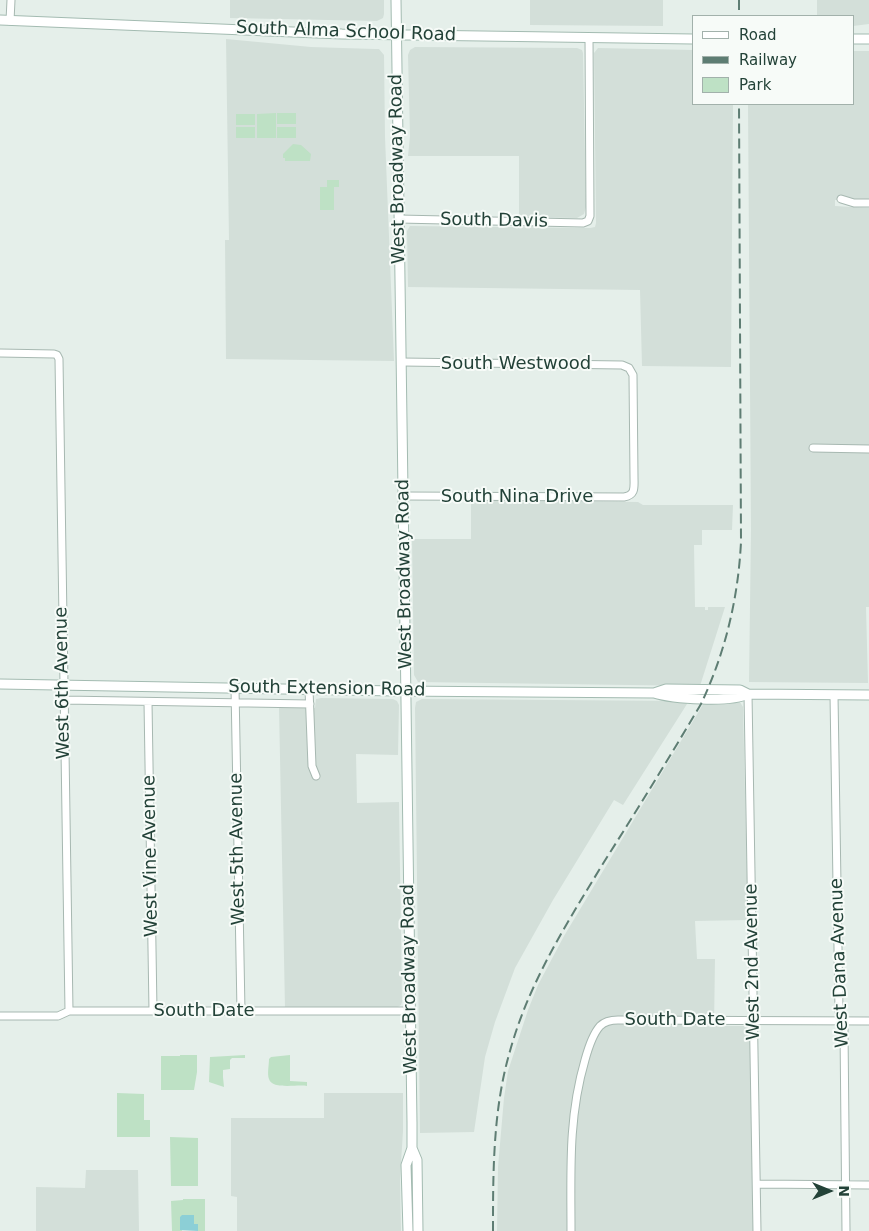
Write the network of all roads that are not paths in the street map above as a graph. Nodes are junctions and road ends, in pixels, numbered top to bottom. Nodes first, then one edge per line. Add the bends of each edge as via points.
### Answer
1 (10, 0) edge
2 (396, 0) edge
3 (0, 20) edge
4 (10, 21) junction
5 (396, 35) junction
6 (589, 37) junction
7 (692, 39) edge
8 (869, 39) edge
9 (854, 40) edge
10 (841, 199) dead end
11 (869, 203) edge
12 (399, 220) junction
13 (0, 353) edge
14 (402, 362) junction
15 (813, 448) dead end
16 (869, 449) edge
17 (404, 496) junction
18 (630, 496) joint
19 (0, 684) edge
20 (63, 685) junction
21 (235, 688) junction
22 (310, 689) junction
23 (407, 691) junction
24 (748, 694) junction
25 (834, 695) junction
26 (869, 695) edge
27 (64, 700) junction
28 (148, 702) junction
29 (235, 703) junction
30 (310, 704) junction
31 (316, 776) dead end
32 (153, 1010) junction
33 (70, 1011) junction
34 (241, 1011) junction
35 (410, 1011) junction
36 (0, 1016) edge
37 (754, 1020) junction
38 (841, 1021) junction
39 (869, 1021) edge
40 (412, 1148) junction
41 (757, 1184) junction
42 (846, 1185) junction
43 (869, 1185) edge
44 (408, 1231) edge
45 (418, 1231) edge
46 (571, 1231) edge
47 (757, 1231) edge
48 (846, 1231) edge

1 - 4 street
2 - 5 main road, West Broadway Road
3 - 4 main road, South Alma School Road
4 - 5 main road, South Alma School Road
5 - 6 main road, South Alma School Road
5 - 12 main road, West Broadway Road
6 - 7 main road, South Alma School Road
6 - 12 street, South Davis via 588,221
8 - 9 main road
10 - 11 street
12 - 14 main road, West Broadway Road
13 - 20 street, West 6th Avenue via 57,355 59,360
14 - 17 main road, West Broadway Road
14 - 18 street, South Westwood via 622,364 630,368 633,375 634,439 634,492
15 - 16 street
17 - 18 street, South Nina Drive
17 - 23 main road, West Broadway Road
19 - 20 main road, South Extension Road
20 - 21 main road, South Extension Road
20 - 27 street, West 6th Avenue
21 - 22 main road, South Extension Road
21 - 29 street, West 5th Avenue
22 - 23 main road, South Extension Road
22 - 30 street
23 - 24 main road, South Extension Road via 654,693 666,689 740,690
23 - 35 main road, West Broadway Road
24 - 25 main road, South Extension Road
24 - 37 street, West 2nd Avenue
25 - 26 main road, South Extension Road
25 - 38 street, West Dana Avenue
27 - 28 street, South Extension Road
27 - 33 street, West 6th Avenue
28 - 29 street, South Extension Road
28 - 32 street, West Vine Avenue
29 - 30 street, South Extension Road
29 - 34 street, West 5th Avenue
30 - 31 street via 312,766
32 - 33 street, South Date
32 - 34 street, South Date
33 - 36 street, South Date via 58,1016
34 - 35 street, South Date
35 - 40 main road, West Broadway Road
37 - 38 street, South Date
37 - 41 street, West 2nd Avenue
37 - 46 street, South Date via 618,1020 602,1024 588,1049 574,1108
38 - 39 street, South Date
38 - 42 street, West Dana Avenue via 844,1030
40 - 44 main road, West Broadway Road via 406,1166
40 - 45 main road, West Broadway Road via 416,1160
41 - 42 street
41 - 47 street, West 2nd Avenue
42 - 43 street
42 - 48 street, West Dana Avenue

